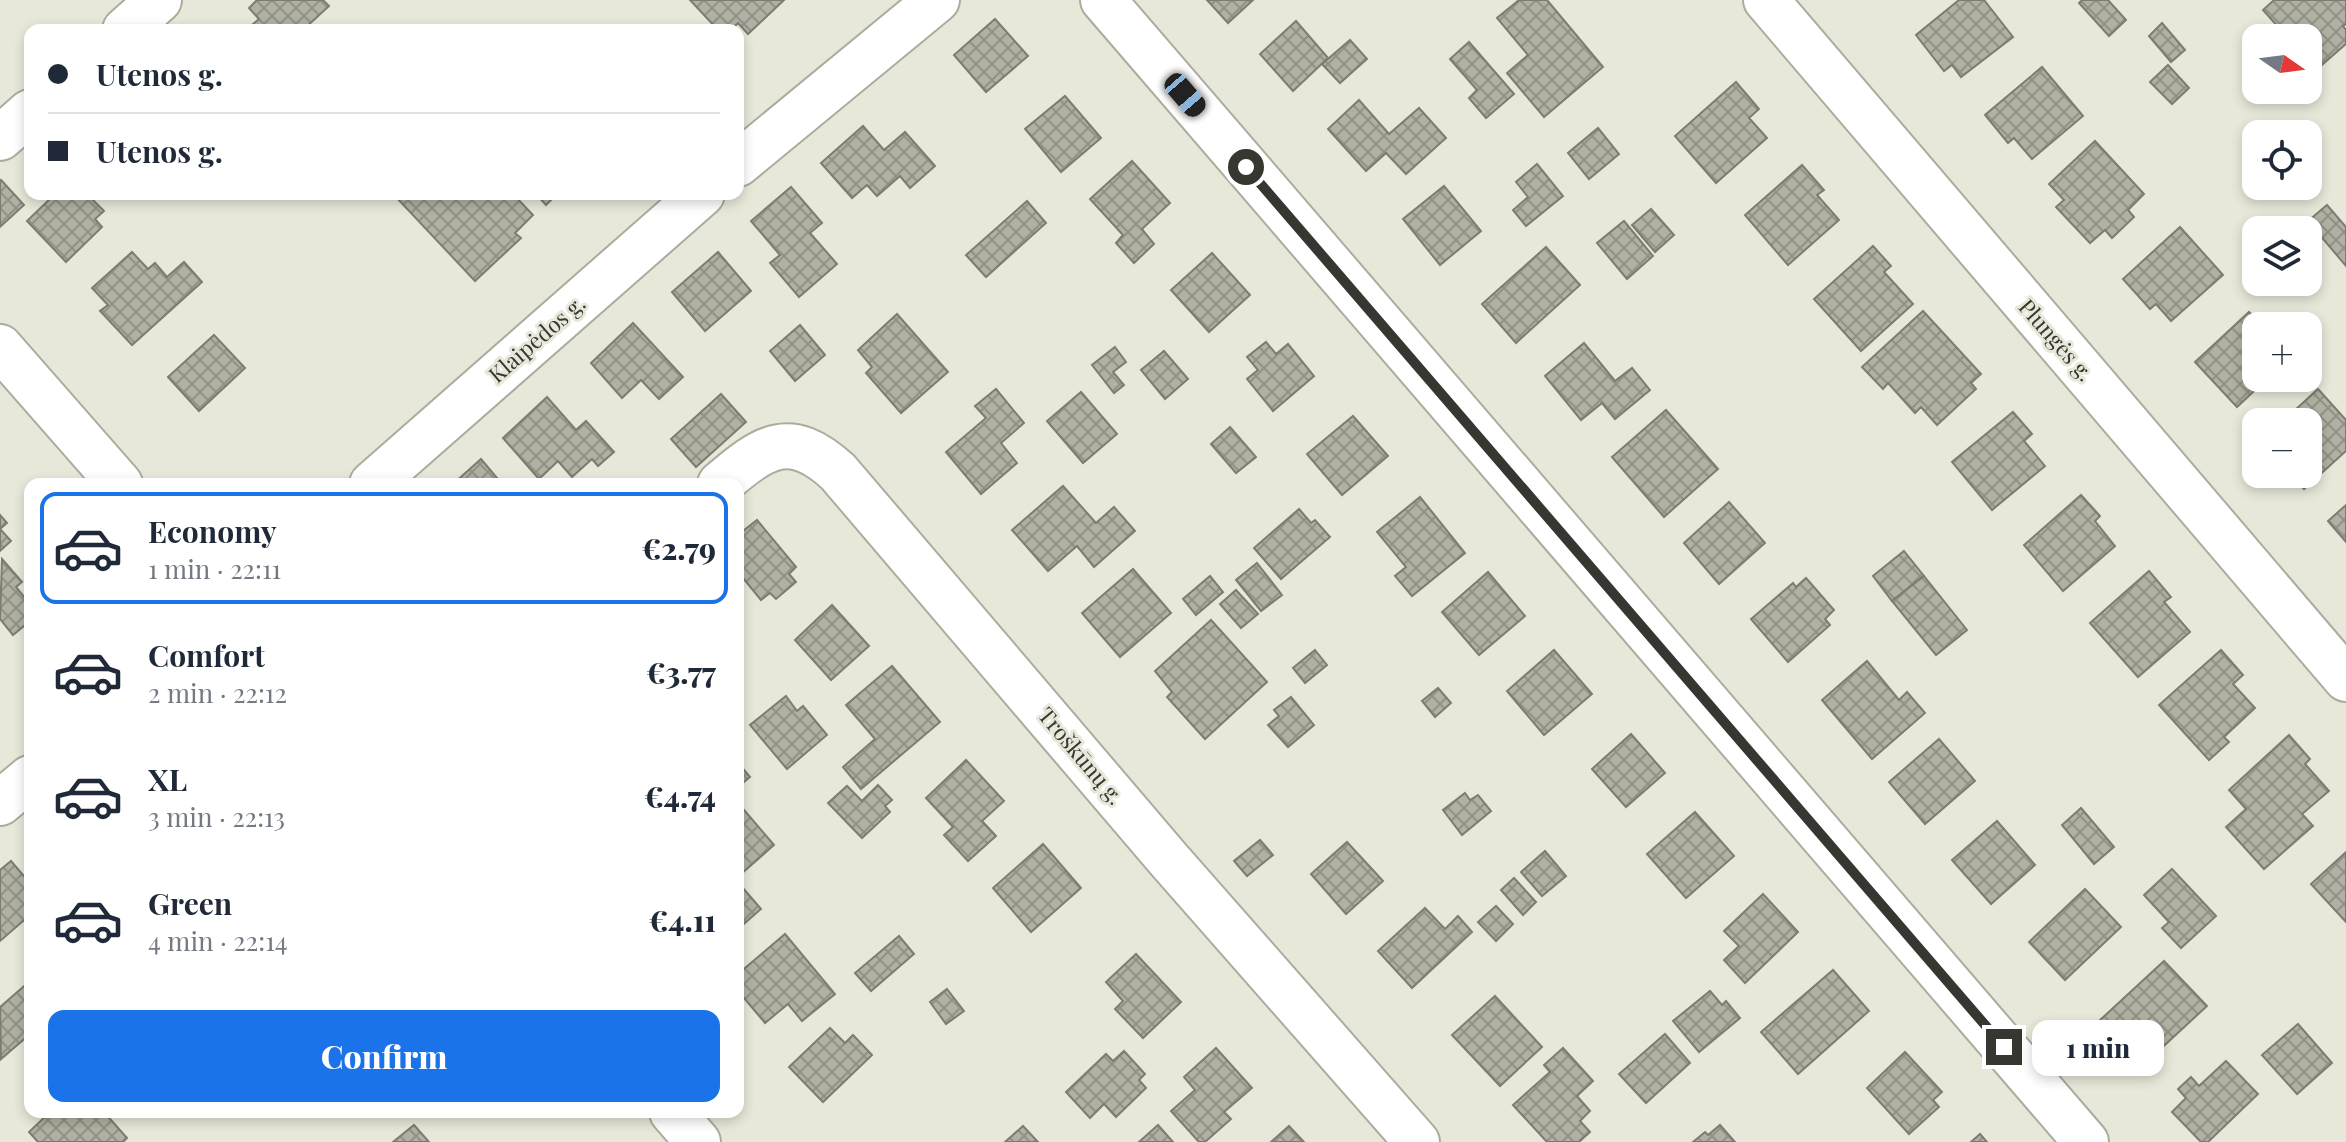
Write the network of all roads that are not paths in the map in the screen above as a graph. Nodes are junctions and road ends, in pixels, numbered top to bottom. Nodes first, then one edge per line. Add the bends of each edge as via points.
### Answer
1 (159, 0) edge
2 (937, 0) edge
3 (1103, 0) edge
4 (1766, 0) edge
5 (132, 24) edge
6 (24, 117) edge
7 (0, 138) edge
8 (744, 159) edge
9 (695, 200) edge
10 (0, 347) edge
11 (115, 478) edge
12 (379, 478) edge
13 (727, 478) edge
14 (2346, 679) edge
15 (24, 783) edge
16 (0, 803) edge
17 (677, 1118) edge
18 (698, 1142) edge
19 (1417, 1142) edge
20 (2086, 1142) edge

1 - 5 street
2 - 8 street
3 - 20 street
4 - 14 street, Plungės g.
6 - 7 street
9 - 12 street, Klaipėdos g.
10 - 11 street
13 - 19 street, Troškūnų g. via 750,458 782,447 819,455 838,472
15 - 16 street
17 - 18 street

